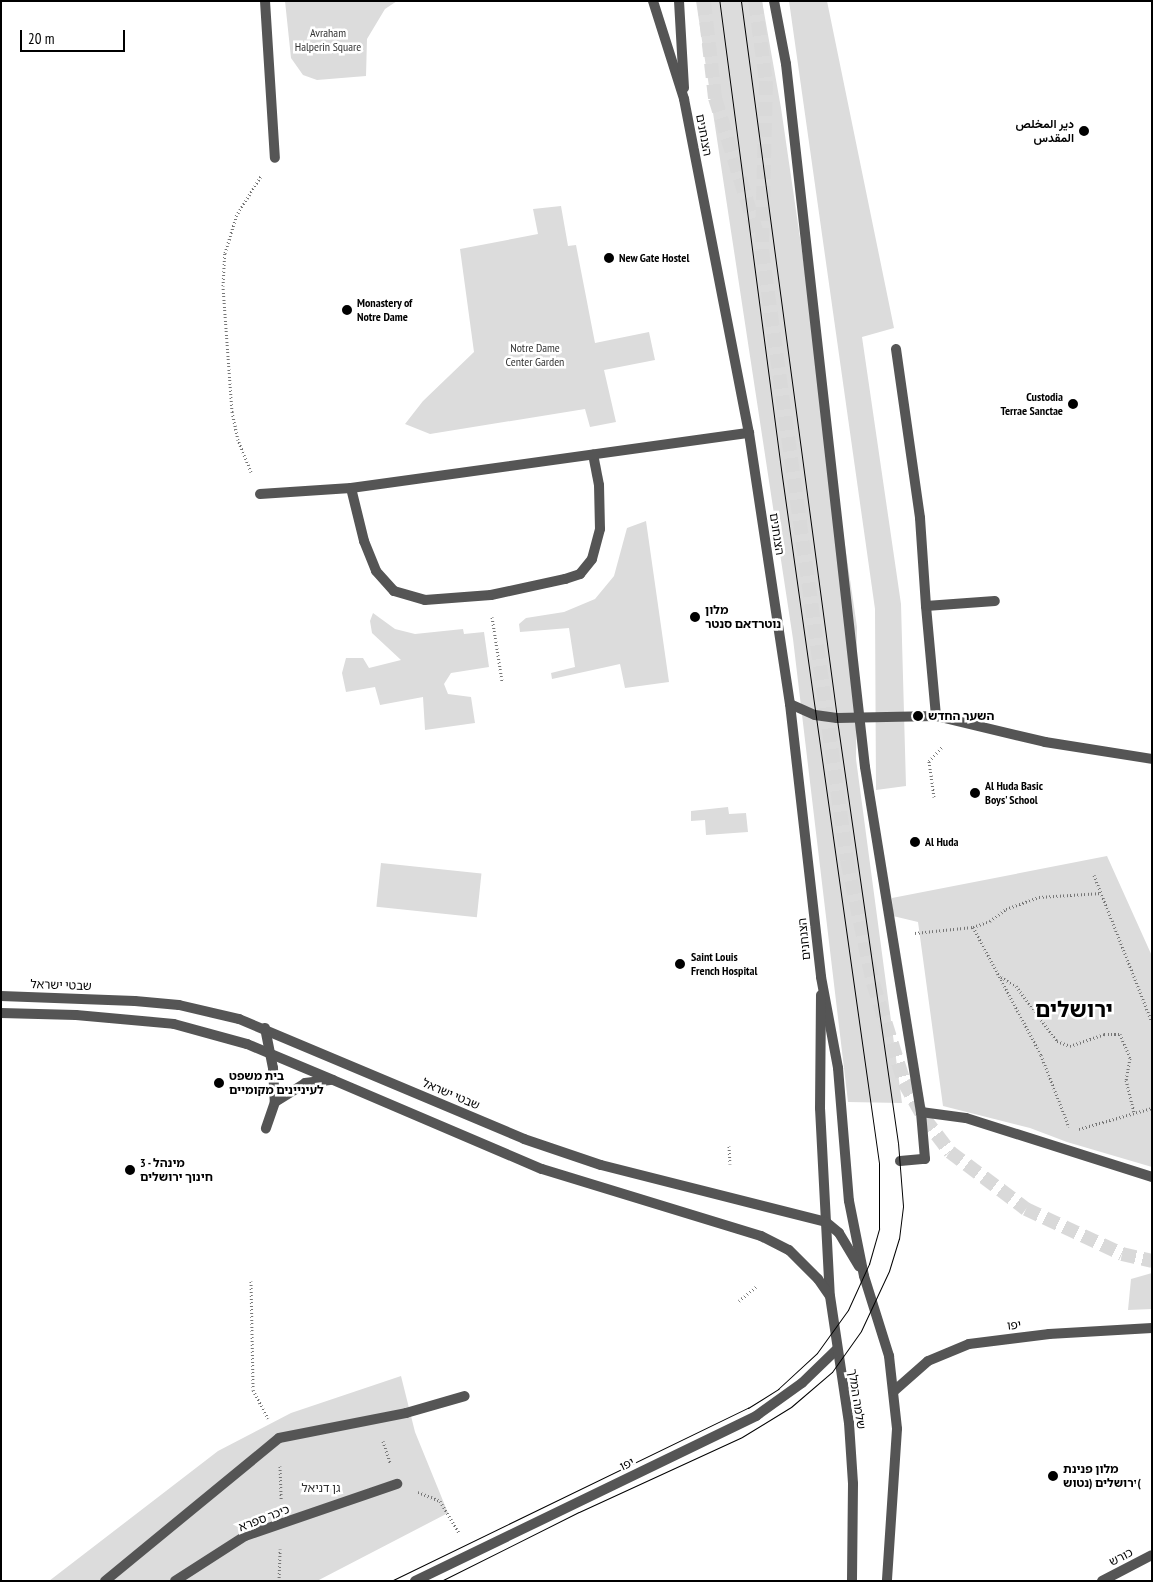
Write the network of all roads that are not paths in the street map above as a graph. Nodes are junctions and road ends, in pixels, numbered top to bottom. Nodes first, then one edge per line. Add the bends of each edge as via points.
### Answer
1 (265, 1) edge
2 (653, 1) edge
3 (679, 1) edge
4 (774, 1) edge
5 (684, 99) junction
6 (275, 158) road end
7 (896, 349) dead end
8 (749, 433) junction
9 (593, 455) junction
10 (352, 488) junction
11 (260, 494) road end
12 (995, 601) dead end
13 (926, 606) junction
14 (790, 704) junction
15 (936, 716) junction
16 (860, 718) junction
17 (1152, 759) edge
18 (821, 977) junction
19 (1, 996) edge
20 (1, 1013) edge
21 (265, 1028) junction
22 (271, 1053) junction
23 (333, 1080) junction
24 (275, 1102) junction
25 (921, 1112) junction
26 (266, 1128) dead end
27 (900, 1161) dead end
28 (1152, 1177) edge
29 (826, 1222) junction
30 (864, 1276) junction
31 (830, 1296) junction
32 (1152, 1328) edge
33 (836, 1350) junction
34 (894, 1391) junction
35 (465, 1396) dead end
36 (397, 1484) dead end
37 (1152, 1555) edge
38 (105, 1581) edge
39 (175, 1581) edge
40 (415, 1581) edge
41 (852, 1581) edge
42 (887, 1581) edge
43 (1102, 1581) edge

1 - 6 street
2 - 5 street, הצנחנים
3 - 5 street, הצנחנים
4 - 16 street via 786,64
5 - 8 street, הצנחנים
7 - 13 street via 920,518
8 - 9 street
8 - 14 street, הצנחנים
9 - 10 street
9 - 10 street via 599,485 600,529 592,559 580,574 491,595 425,600 394,591 376,571 364,542
10 - 11 street
12 - 13 street
13 - 15 street
14 - 16 street via 814,715
14 - 18 street, הצנחנים
15 - 16 street
15 - 17 street via 1045,742
16 - 25 street via 890,936
18 - 29 street, הצנחנים via 820,1108
18 - 30 street, הצנחנים via 838,1068 849,1201
19 - 21 street, שבטי ישראל via 179,1006
20 - 22 street via 76,1015 174,1024 228,1037
21 - 22 street
21 - 29 street, שבטי ישראל via 524,1138 601,1165
22 - 23 street
22 - 24 street
23 - 24 street via 305,1083
23 - 31 street via 560,1176 761,1236 788,1250 818,1279
24 - 26 street
25 - 27 street via 925,1159
25 - 28 street via 974,1120
29 - 30 street via 847,1245
29 - 31 street, שלמה המלך
30 - 34 street via 885,1338
31 - 33 street, שלמה המלך
32 - 34 street, יפו via 1049,1334 969,1344 928,1361
33 - 40 street, יפו via 802,1383 756,1416
33 - 41 street, שלמה המלך via 850,1440 854,1510
34 - 42 street via 898,1429 896,1487
35 - 38 street via 406,1413 279,1438
36 - 39 street, כיכר ספרא via 245,1536
37 - 43 street, כורש

